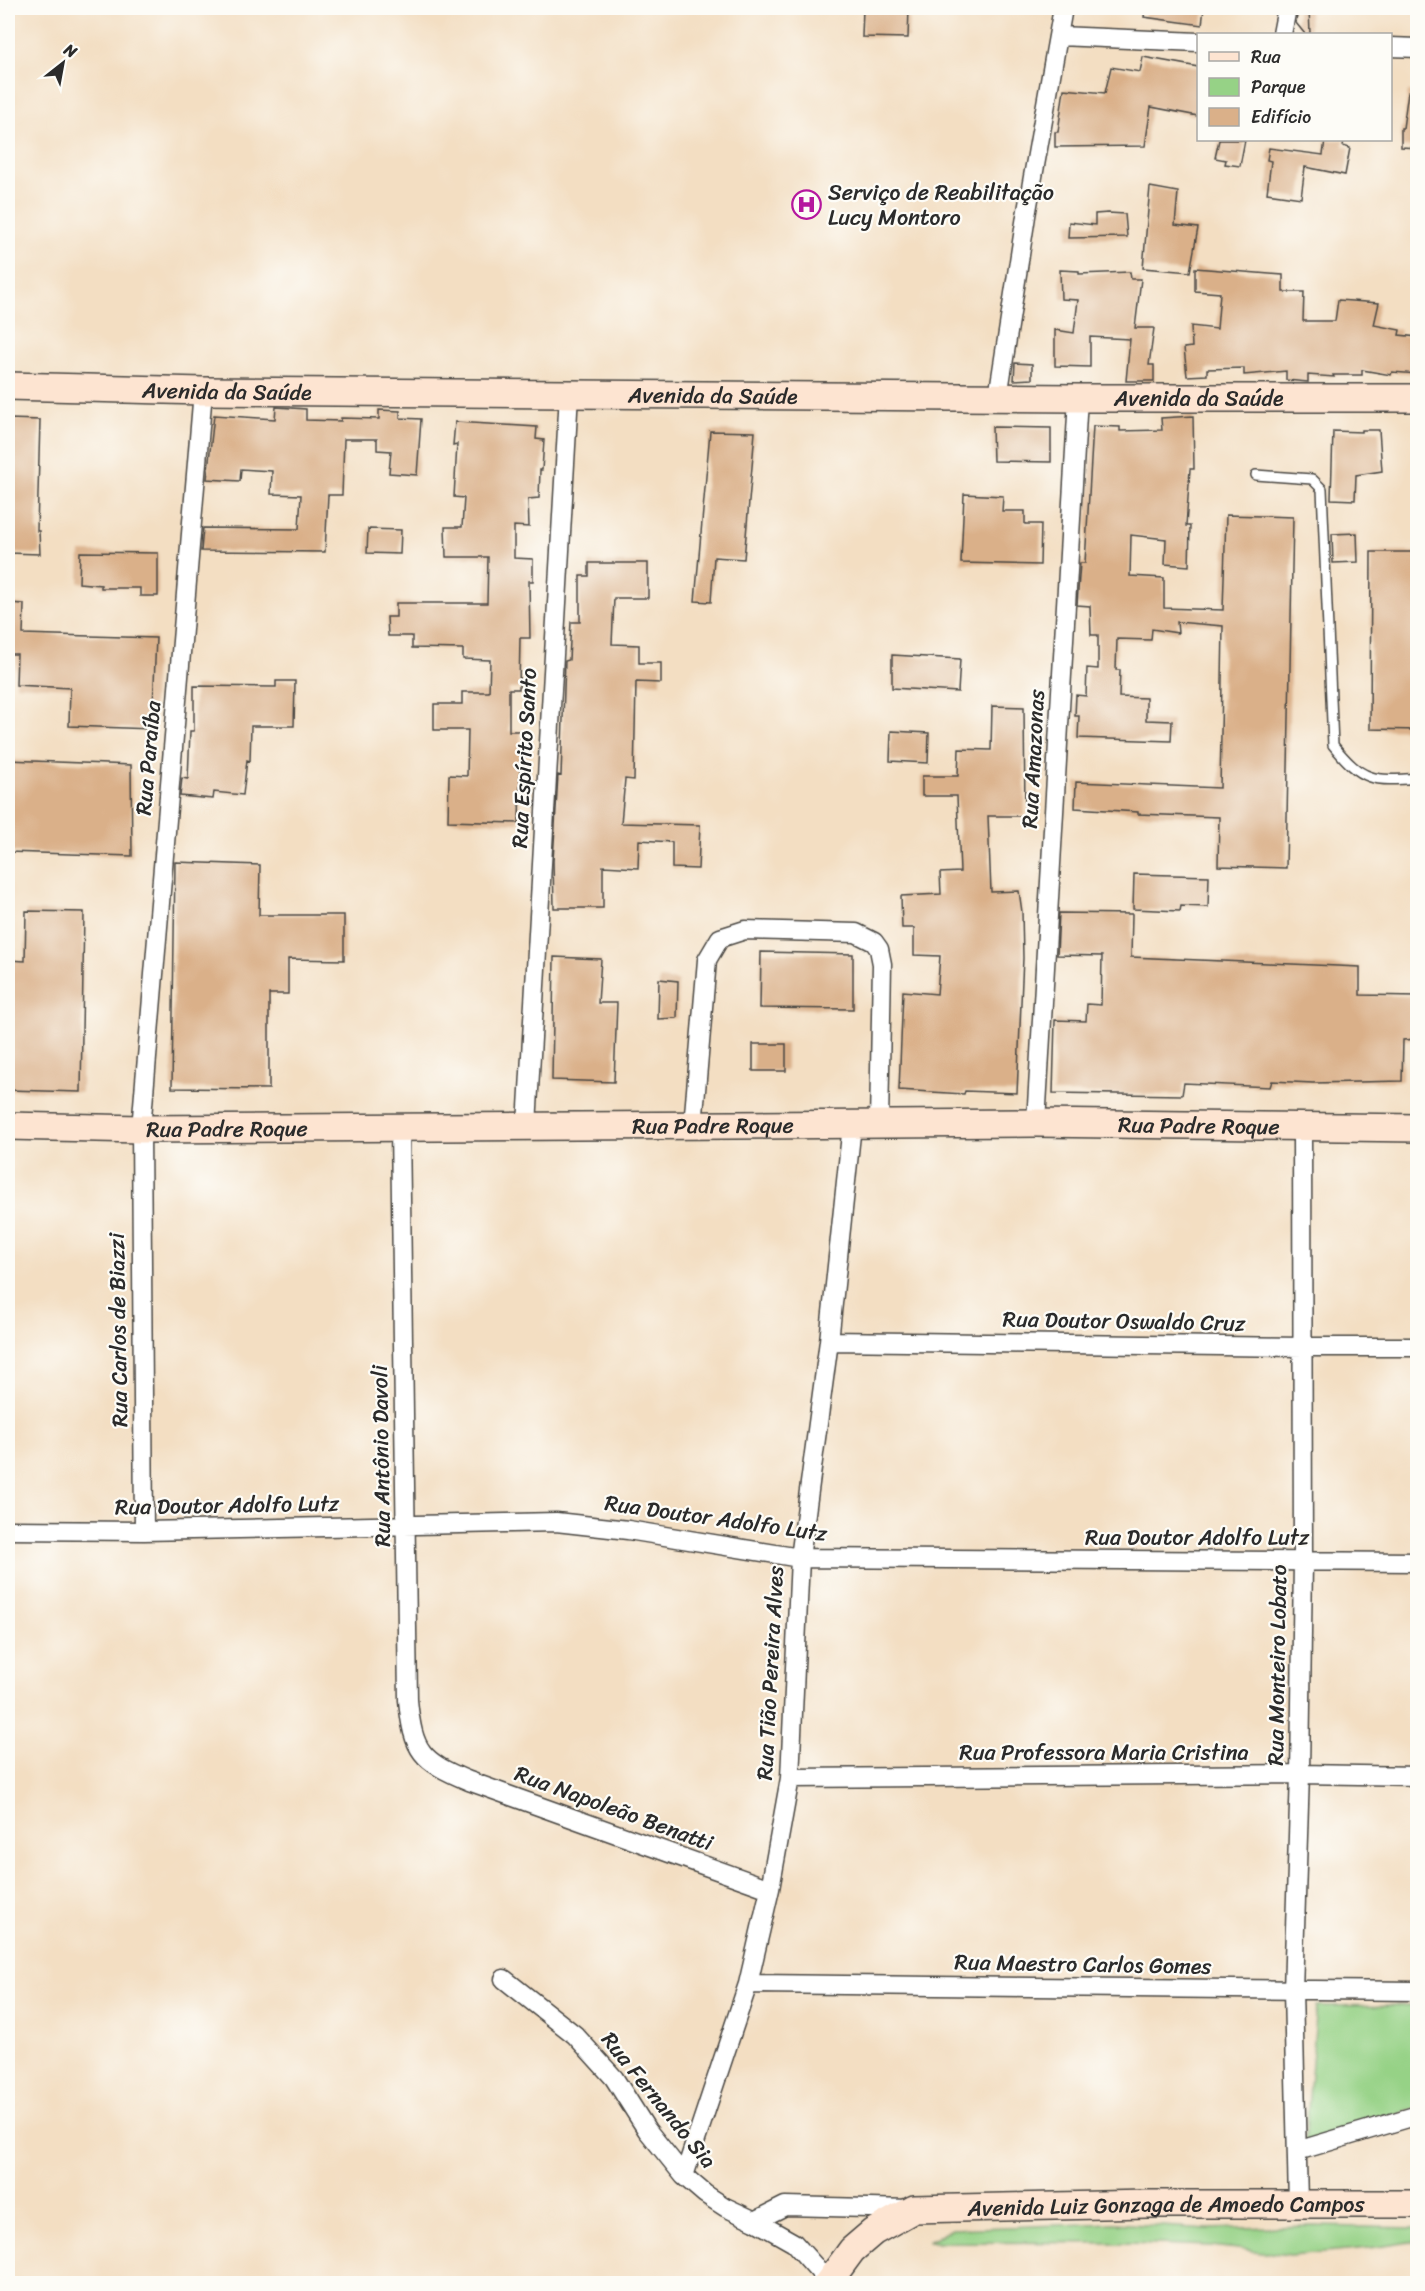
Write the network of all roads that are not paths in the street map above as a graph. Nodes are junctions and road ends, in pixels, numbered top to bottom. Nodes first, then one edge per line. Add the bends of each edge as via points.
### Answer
1 (1063, 8) edge
2 (1287, 8) edge
3 (1282, 33) edge
4 (1059, 36) junction
5 (1197, 42) edge
6 (1392, 47) edge
7 (1418, 48) edge
8 (8, 386) edge
9 (203, 391) junction
10 (569, 394) junction
11 (998, 397) junction
12 (1078, 398) junction
13 (1418, 398) edge
14 (1256, 475) dead end
15 (1418, 778) edge
16 (879, 1124) junction
17 (1036, 1124) junction
18 (527, 1125) junction
19 (852, 1125) junction
20 (8, 1126) edge
21 (693, 1126) junction
22 (400, 1128) junction
23 (1302, 1128) junction
24 (1418, 1128) edge
25 (141, 1129) junction
26 (829, 1341) junction
27 (1303, 1347) junction
28 (1418, 1347) edge
29 (405, 1526) junction
30 (8, 1530) edge
31 (144, 1531) junction
32 (800, 1558) junction
33 (1303, 1562) junction
34 (1418, 1562) edge
35 (443, 1770) joint
36 (1300, 1774) junction
37 (1418, 1776) edge
38 (790, 1778) junction
39 (770, 1889) junction
40 (504, 1979) dead end
41 (748, 1984) junction
42 (1293, 1990) junction
43 (1418, 1991) edge
44 (1418, 2115) edge
45 (1297, 2151) junction
46 (684, 2176) junction
47 (1298, 2203) junction
48 (1418, 2204) edge
49 (915, 2209) junction
50 (755, 2221) junction
51 (828, 2282) edge

1 - 4 street
2 - 3 street
4 - 5 street
4 - 11 street
6 - 7 street
8 - 9 street, Avenida da Saúde
9 - 10 street, Avenida da Saúde
9 - 25 street, Rua Paraíba
10 - 11 street, Avenida da Saúde
10 - 18 street, Rua Espírito Santo
11 - 12 street, Avenida da Saúde
12 - 13 street, Avenida da Saúde
12 - 17 street, Rua Amazonas
14 - 15 lane via 1312,479 1322,489 1333,745 1348,764 1367,777 1384,781
16 - 17 street, Rua Padre Roque
16 - 19 street, Rua Padre Roque
16 - 21 street via 879,949 856,933 745,930 720,938 707,960
17 - 23 street, Rua Padre Roque
18 - 21 street, Rua Padre Roque
18 - 22 street, Rua Padre Roque
19 - 21 street, Rua Padre Roque
19 - 26 street, Rua Tião Pereira Alves
20 - 25 street, Rua Padre Roque
22 - 25 street, Rua Padre Roque
22 - 29 street, Rua Antônio Davoli
23 - 24 street, Rua Padre Roque
23 - 27 street, Rua Monteiro Lobato
25 - 31 street, Rua Carlos de Biazzi
26 - 27 street, Rua Doutor Oswaldo Cruz
26 - 32 street, Rua Tião Pereira Alves
27 - 28 street, Rua Doutor Oswaldo Cruz
27 - 33 street, Rua Monteiro Lobato
29 - 31 street, Rua Doutor Adolfo Lutz
29 - 32 street, Rua Doutor Adolfo Lutz via 556,1522
29 - 35 street, Rua Antônio Davoli via 411,1728 424,1756
30 - 31 street, Rua Doutor Adolfo Lutz
32 - 33 street, Rua Doutor Adolfo Lutz
32 - 38 street, Rua Tião Pereira Alves
33 - 34 street, Rua Doutor Adolfo Lutz
33 - 36 street, Rua Monteiro Lobato
35 - 39 street, Rua Napoleão Benatti
36 - 37 street, Rua Professora Maria Cristina
36 - 38 street, Rua Professora Maria Cristina
36 - 42 street, Rua Monteiro Lobato
38 - 39 street, Rua Tião Pereira Alves
39 - 41 street, Rua Tião Pereira Alves
40 - 46 street, Rua Fernando Sia via 575,2035 614,2078
41 - 42 street, Rua Maestro Carlos Gomes
41 - 46 street, Rua Tião Pereira Alves
42 - 43 street, Rua Maestro Carlos Gomes
42 - 45 street, Rua Monteiro Lobato
44 - 45 street
45 - 47 street, Rua Monteiro Lobato
46 - 50 street, Rua Fernando Sia via 725,2207
47 - 48 street, Avenida Luiz Gonzaga de Amoedo Campos
47 - 49 street, Avenida Luiz Gonzaga de Amoedo Campos
49 - 50 street, Avenida Luiz Gonzaga de Amoedo Campos via 785,2206
49 - 51 street, Avenida Luiz Gonzaga de Amoedo Campos via 873,2232 852,2250
50 - 51 street, Rua Fernando Sia via 794,2243

